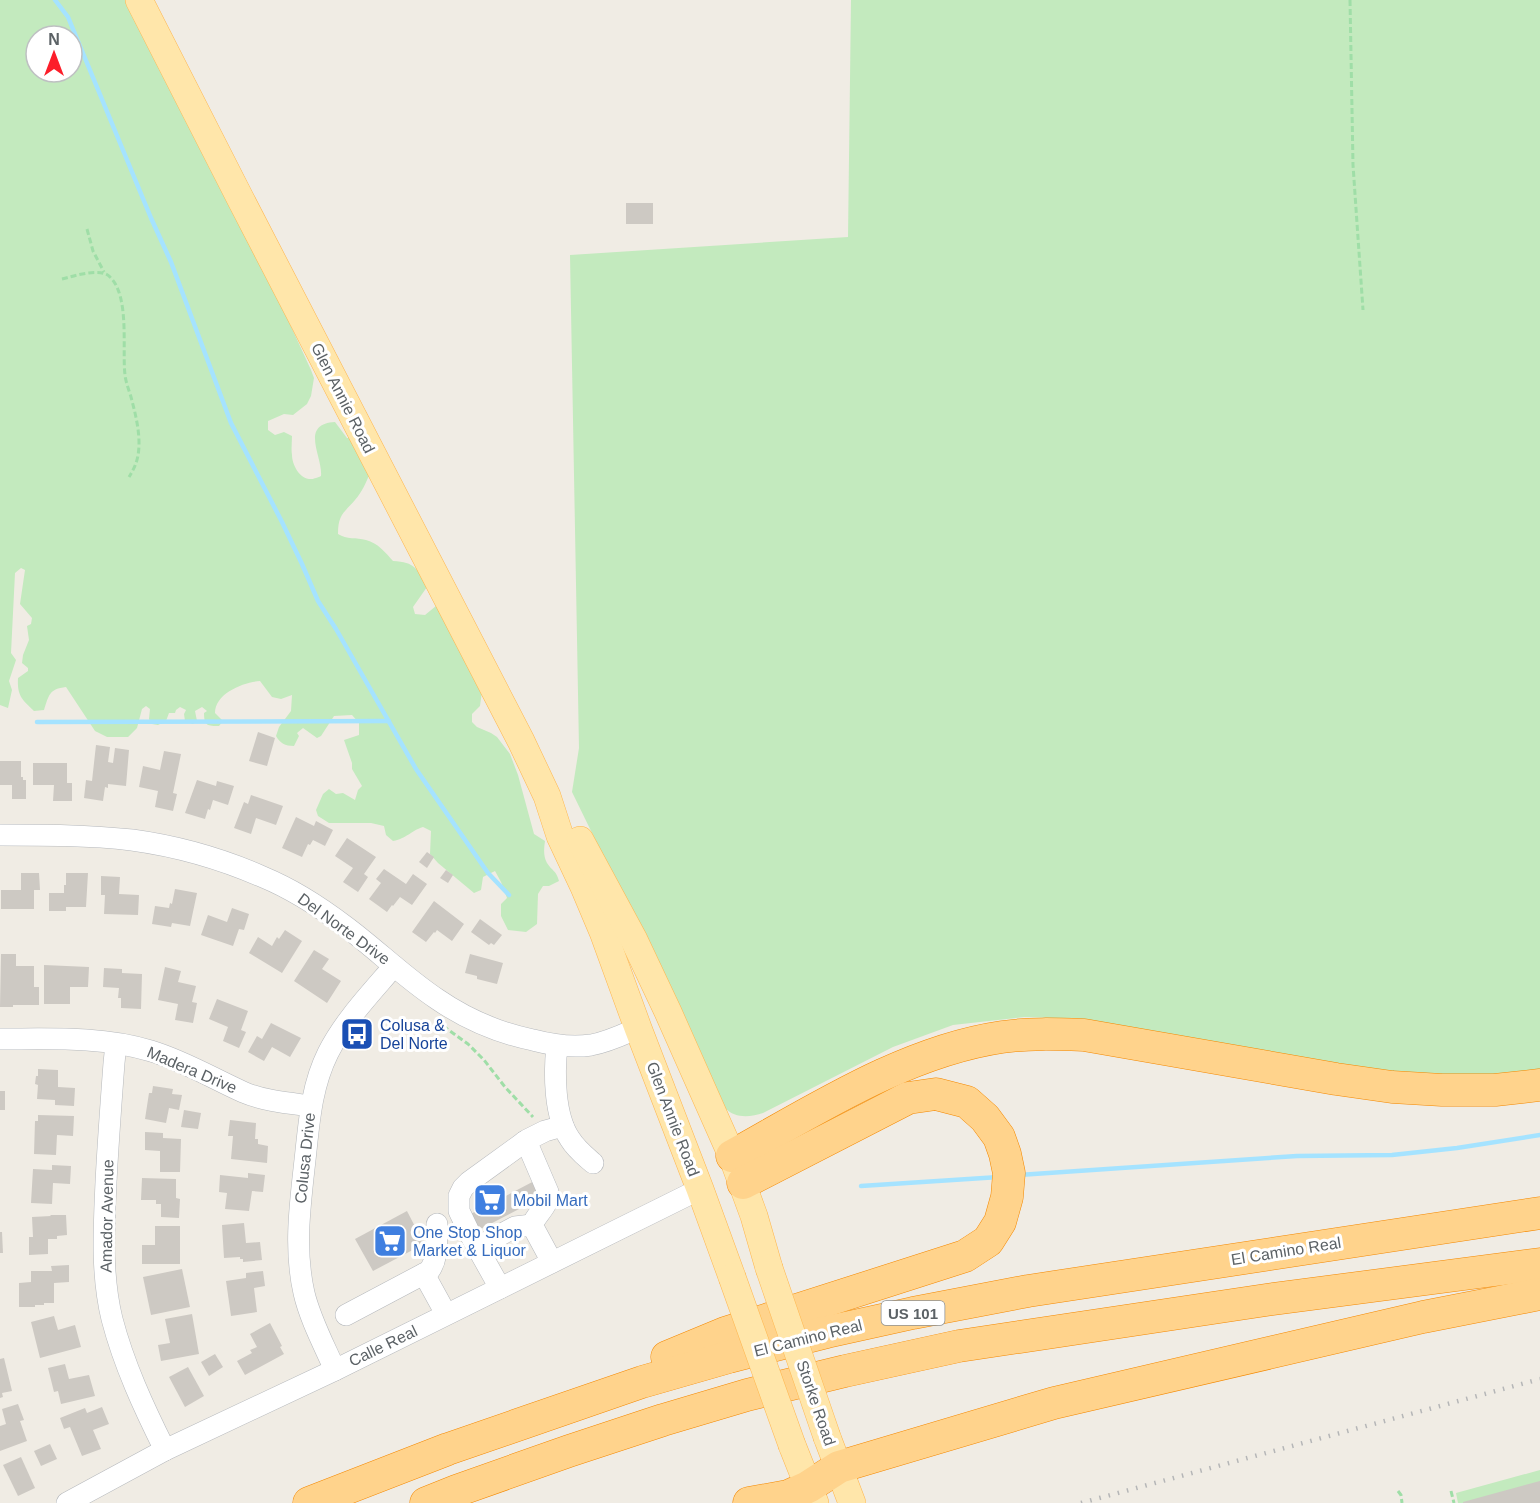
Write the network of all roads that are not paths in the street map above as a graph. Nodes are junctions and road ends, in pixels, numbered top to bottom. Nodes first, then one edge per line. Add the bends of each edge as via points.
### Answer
1 (139, 0) edge
2 (547, 796) junction
3 (0, 836) edge
4 (394, 966) junction
5 (638, 1028) junction
6 (0, 1039) edge
7 (116, 1044) junction
8 (557, 1046) junction
9 (1540, 1085) edge
10 (311, 1106) junction
11 (563, 1126) junction
12 (524, 1142) junction
13 (593, 1163) dead end
14 (737, 1169) junction
15 (700, 1189) junction
16 (1540, 1213) edge
17 (437, 1224) dead end
18 (532, 1225) junction
19 (478, 1247) junction
20 (552, 1262) junction
21 (1540, 1264) edge
22 (769, 1268) joint
23 (424, 1275) junction
24 (500, 1288) junction
25 (1540, 1294) edge
26 (446, 1314) junction
27 (346, 1315) dead end
28 (335, 1370) junction
29 (448, 1449) junction
30 (165, 1450) junction
31 (838, 1467) junction
32 (812, 1495) edge
33 (67, 1503) edge
34 (309, 1503) edge
35 (426, 1503) edge
36 (749, 1503) edge
37 (852, 1503) edge

1 - 2 main road, Glen Annie Road
2 - 5 main road, Glen Annie Road
2 - 14 main road, Glen Annie Road via 575,831 624,920
3 - 4 street, Del Norte Drive via 134,841 221,861 263,877 312,903
4 - 8 street, Del Norte Drive via 440,1001 476,1021 514,1036
4 - 10 street, Colusa Drive via 328,1053
5 - 8 street, Del Norte Drive via 591,1045
5 - 15 main road, Glen Annie Road
6 - 7 street, Madera Drive
7 - 10 street, Madera Drive via 164,1055 242,1092
7 - 30 street, Amador Avenue via 105,1202 105,1276 111,1317 124,1359
8 - 11 street via 557,1099
9 - 14 highway via 1495,1090 1392,1087 1084,1035 1001,1037 950,1048 877,1077
10 - 28 street, Colusa Drive via 298,1252 305,1296
11 - 12 street
11 - 13 street via 578,1150
12 - 18 street via 549,1197
12 - 19 street via 469,1182 459,1196 462,1219
14 - 15 main road
14 - 22 main road, Glen Annie Road
14 - 29 highway via 908,1098 936,1094 967,1102 985,1118 999,1137 1009,1173 1000,1222 988,1241 965,1256 725,1333
15 - 20 street, Calle Real
15 - 32 main road, Glen Annie Road, bridge
16 - 29 highway, El Camino Real / US 101 via 1028,1291 913,1313 642,1382
17 - 23 street via 435,1261
18 - 19 street via 515,1227
18 - 20 street
19 - 24 street
20 - 24 street, Calle Real
21 - 35 highway, US 101 via 959,1346 747,1395 569,1450
22 - 31 main road, Storke Road, bridge
23 - 26 street
23 - 27 street
24 - 26 street, Calle Real
25 - 31 highway via 1423,1317 1054,1403
26 - 28 street, Calle Real
28 - 30 street, Calle Real
29 - 34 highway, El Camino Real / US 101
30 - 33 street, Calle Real
31 - 32 highway
31 - 37 main road, Storke Road
32 - 36 highway

